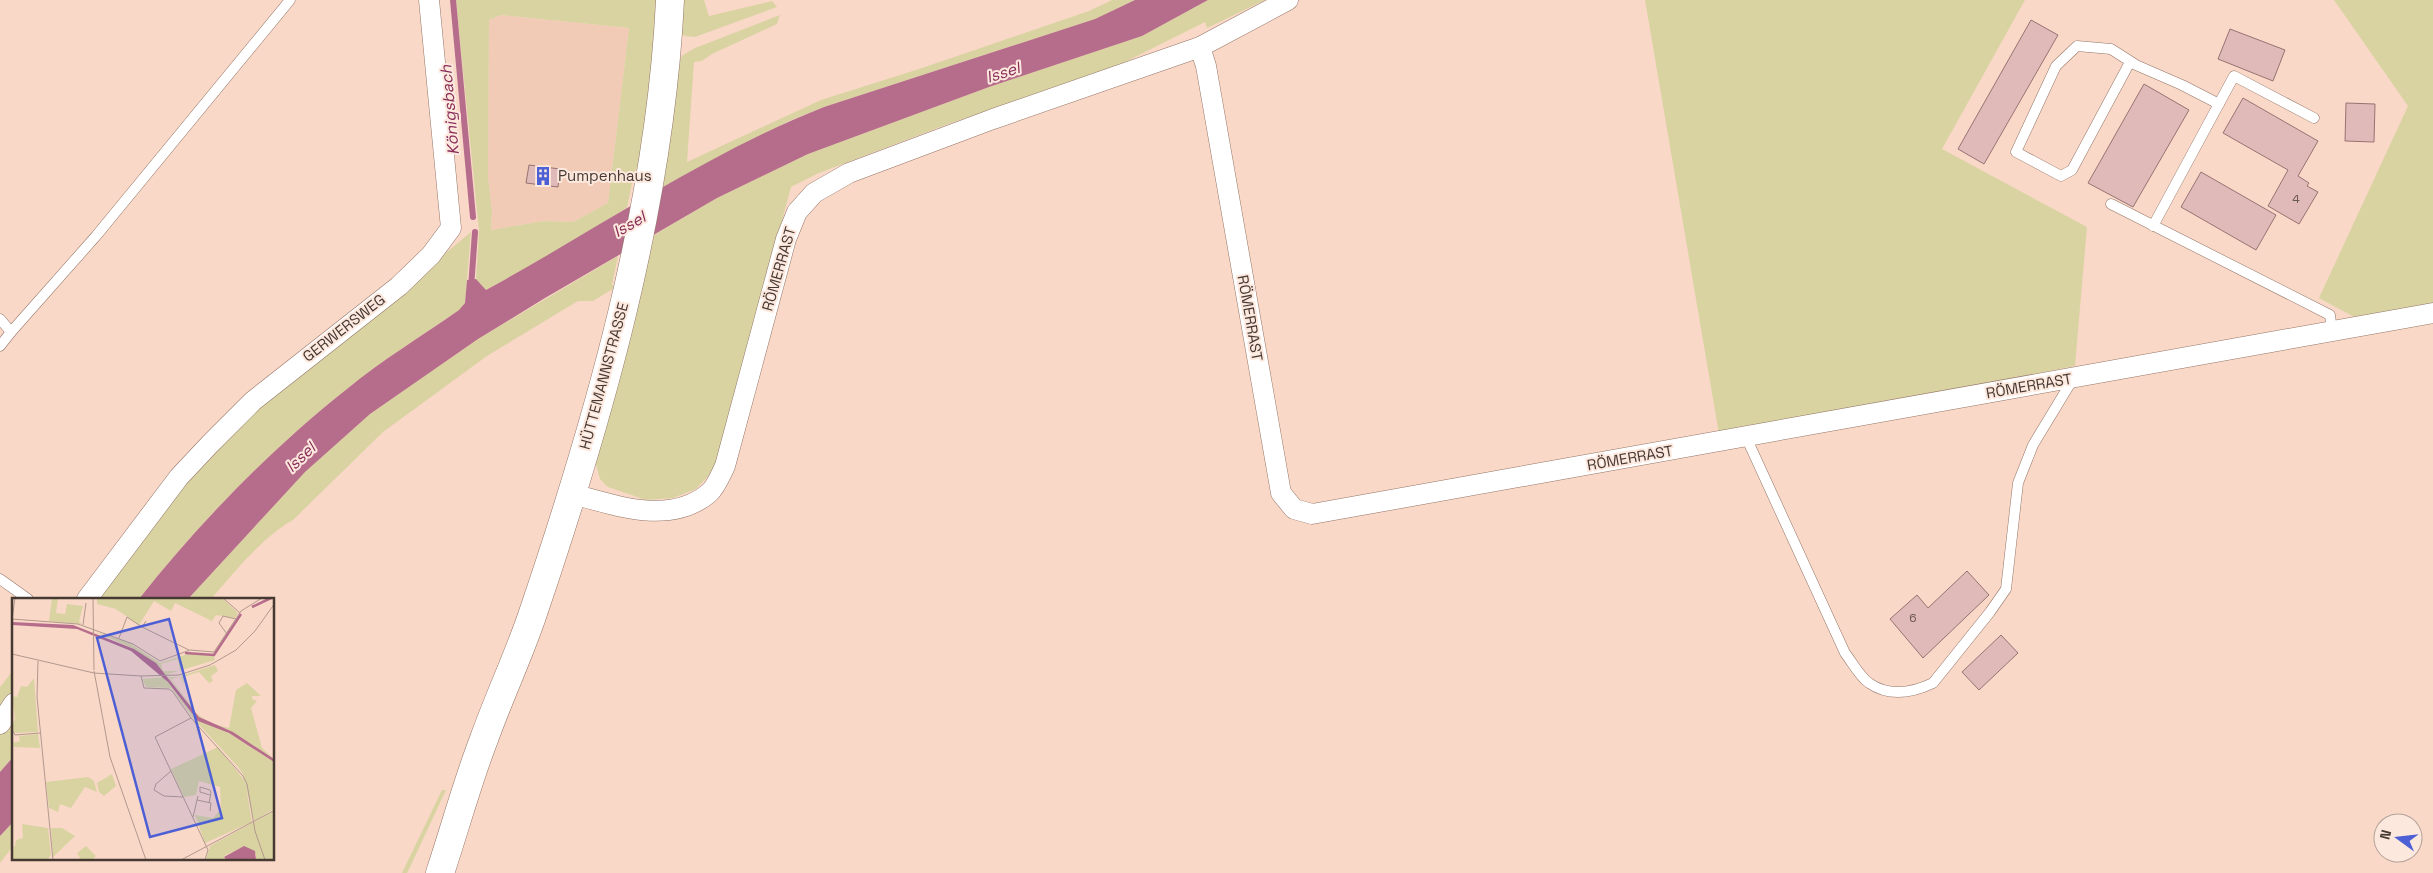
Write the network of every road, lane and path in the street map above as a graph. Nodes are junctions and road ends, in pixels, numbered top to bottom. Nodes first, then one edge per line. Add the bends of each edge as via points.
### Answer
1 (290, 0) edge
2 (429, 0) edge
3 (670, 0) edge
4 (1288, 0) edge
5 (1200, 46) junction
6 (2130, 62) junction
7 (2219, 104) junction
8 (2314, 118) dead end
9 (2111, 204) dead end
10 (2153, 226) junction
11 (2433, 313) edge
12 (0, 319) edge
13 (2332, 331) junction
14 (11, 332) junction
15 (0, 346) edge
16 (2073, 378) junction
17 (1746, 437) junction
18 (572, 494) junction
19 (0, 579) edge
20 (27, 598) edge
21 (87, 598) edge
22 (12, 706) edge
23 (0, 724) edge
24 (483, 740) junction
25 (420, 873) edge
26 (440, 873) edge

1 - 14 lane via 96,236
2 - 21 street, GERWERSWEG via 451,228 431,255 399,286 253,401 210,444 179,478
3 - 18 main road, HÜTTEMANNSTRASSE via 668,50 653,158 631,271
4 - 5 street, RÖMERRAST
5 - 17 street, RÖMERRAST via 1281,493 1294,509 1312,514
5 - 18 street, RÖMERRAST via 849,173 814,193 797,212 786,240 725,466 710,492 680,508 639,511
6 - 6 lane via 2111,49 2078,46 2056,66 2016,152 2061,176 2072,170
6 - 7 lane
7 - 8 lane via 2234,76
7 - 10 lane
9 - 10 lane
10 - 13 lane via 2330,315
11 - 13 street, RÖMERRAST
12 - 14 lane
13 - 16 street, RÖMERRAST
14 - 15 lane
16 - 17 street, RÖMERRAST
16 - 17 lane via 2034,445 2018,483 2006,589 1932,682 1921,689 1906,692 1888,692 1868,683 1845,653
18 - 24 main road, HÜTTEMANNSTRASSE via 531,618
19 - 20 lane
22 - 23 street
24 - 25 main road, HÜTTEMANNSTRASSE
24 - 26 main road, HÜTTEMANNSTRASSE

